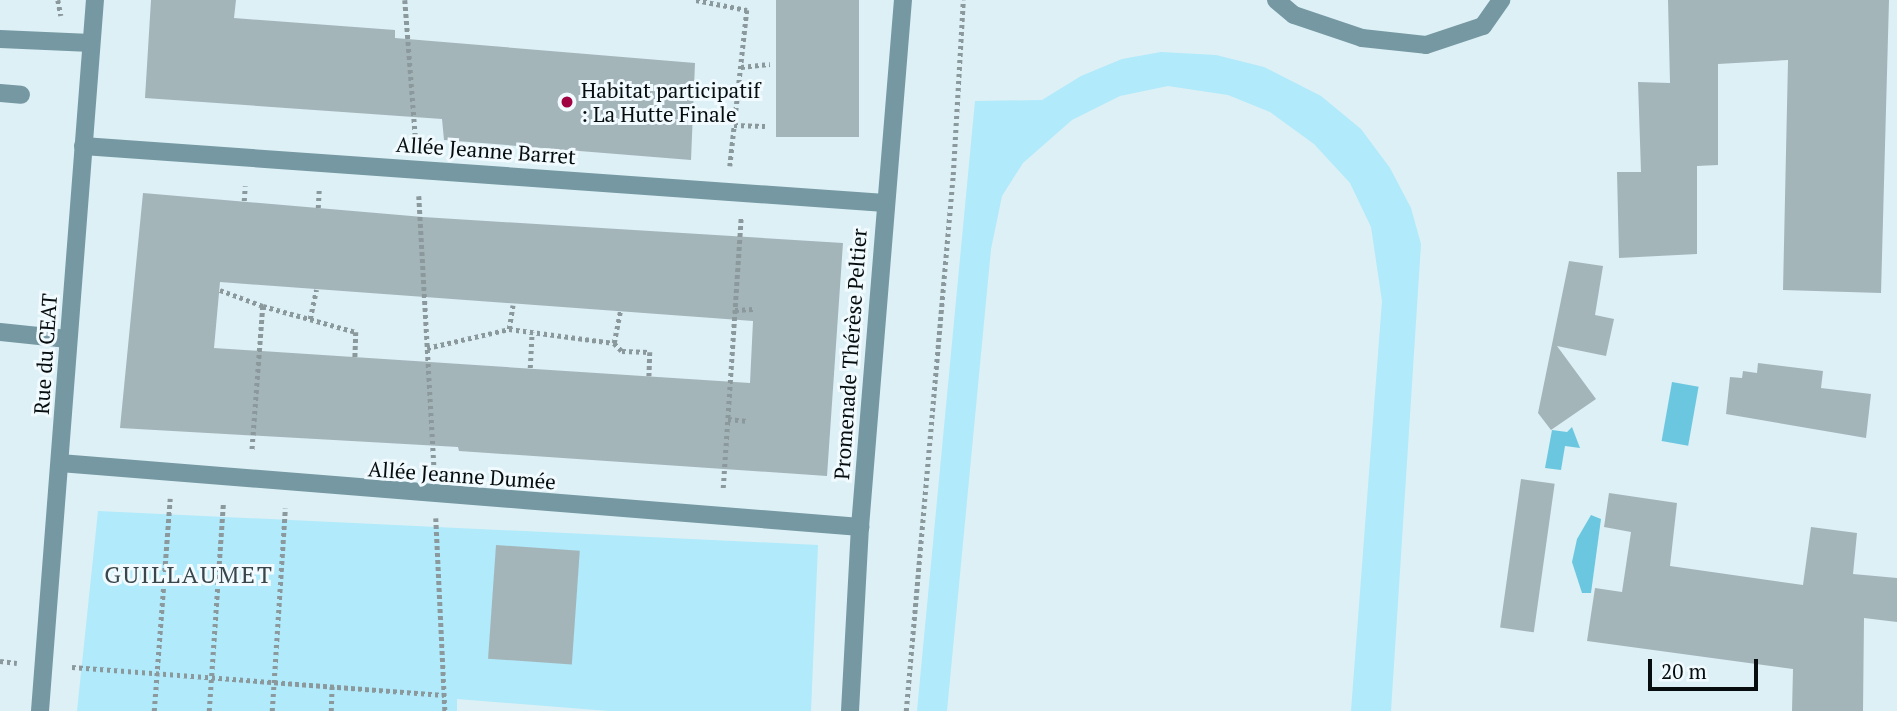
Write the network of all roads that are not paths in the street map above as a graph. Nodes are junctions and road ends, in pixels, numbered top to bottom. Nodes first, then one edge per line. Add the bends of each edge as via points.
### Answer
1 (95, 0) edge
2 (903, 0) edge
3 (1276, 0) edge
4 (1501, 0) edge
5 (0, 39) edge
6 (91, 43) junction
7 (0, 93) edge
8 (21, 95) dead end
9 (83, 146) junction
10 (885, 203) junction
11 (0, 332) edge
12 (68, 339) junction
13 (60, 463) junction
14 (860, 527) junction
15 (40, 711) edge
16 (850, 711) edge

1 - 6 street, Rue du CEAT
2 - 10 street, Promenade Thérèse Peltier
3 - 4 street via 1294,15 1362,38 1426,45 1483,26
5 - 6 street
6 - 9 street, Rue du CEAT
7 - 8 street
9 - 10 street, Allée Jeanne Barret
9 - 12 street, Rue du CEAT
10 - 14 street, Promenade Thérèse Peltier
11 - 12 street
12 - 13 street, Rue du CEAT
13 - 14 street, Allée Jeanne Dumée
13 - 15 street, Rue du CEAT
14 - 16 street, Promenade Thérèse Peltier

